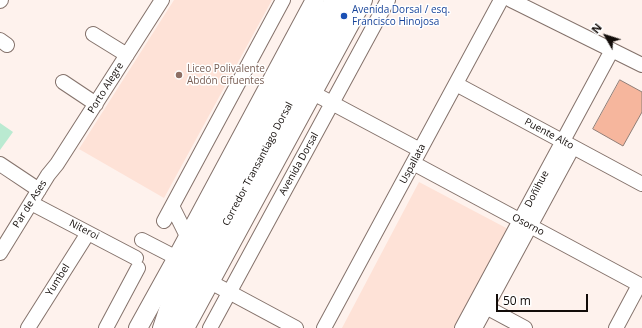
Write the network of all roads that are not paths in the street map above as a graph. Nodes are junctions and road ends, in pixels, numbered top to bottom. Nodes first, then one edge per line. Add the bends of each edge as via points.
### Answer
1 (162, 0) edge
2 (283, 0) edge
3 (315, 0) edge
4 (332, 0) edge
5 (347, 0) edge
6 (363, 0) edge
7 (388, 0) edge
8 (501, 0) edge
9 (511, 0) edge
10 (93, 34) dead end
11 (612, 50) junction
12 (127, 55) junction
13 (642, 65) edge
14 (63, 82) dead end
15 (456, 84) junction
16 (313, 93) junction
17 (332, 103) junction
18 (96, 104) junction
19 (568, 144) junction
20 (420, 150) junction
21 (413, 163) junction
22 (0, 164) edge
23 (48, 175) joint
24 (642, 184) edge
25 (39, 190) junction
26 (31, 203) junction
27 (172, 206) junction
28 (164, 221) dead end
29 (525, 223) junction
30 (88, 233) junction
31 (188, 238) junction
32 (142, 240) dead end
33 (0, 253) edge
34 (189, 270) junction
35 (640, 286) edge
36 (230, 292) junction
37 (486, 307) junction
38 (28, 328) edge
39 (106, 328) edge
40 (138, 328) edge
41 (160, 328) edge
42 (169, 328) edge
43 (186, 328) edge
44 (210, 328) edge
45 (296, 328) edge
46 (324, 328) edge
47 (462, 328) edge
48 (475, 328) edge
49 (525, 328) edge
50 (616, 328) edge

1 - 12 street, Porto Alegre
2 - 27 street
3 - 31 main road
4 - 34 street, Corredor Transantiago Dorsal
5 - 34 street, Corredor Transantiago Dorsal
6 - 16 main road
7 - 17 street, Avenida Dorsal
8 - 15 street, Uspallata
9 - 11 street
10 - 12 street
11 - 13 street
11 - 19 street, Doñihue
12 - 18 street, Porto Alegre
14 - 18 street
15 - 19 street, Puente Alto
15 - 20 street, Uspallata
16 - 17 street
16 - 34 main road
17 - 20 street
17 - 36 street, Avenida Dorsal
18 - 23 street, Porto Alegre
19 - 24 street, Puente Alto
19 - 29 street, Doñihue
20 - 21 street, Uspallata
21 - 29 street, Osorno
21 - 46 street, Uspallata
22 - 25 street
23 - 25 street, Par de Ases
25 - 26 street, Par de Ases
26 - 30 street, Niteroi
26 - 33 street, Par de Ases
27 - 28 street
27 - 31 street
29 - 35 street, Osorno
29 - 37 street, Doñihue
29 - 47 street, Doñihue
30 - 38 street, Yumbel
30 - 39 street, Niteroi via 137,263
31 - 34 main road
32 - 34 street
34 - 36 street
34 - 40 main road
34 - 41 street, Corredor Transantiago Dorsal via 169,301
34 - 42 street, Corredor Transantiago Dorsal
34 - 43 main road
35 - 50 street
36 - 44 street, Avenida Dorsal
36 - 45 street
37 - 48 street, Doñihue
37 - 49 street

